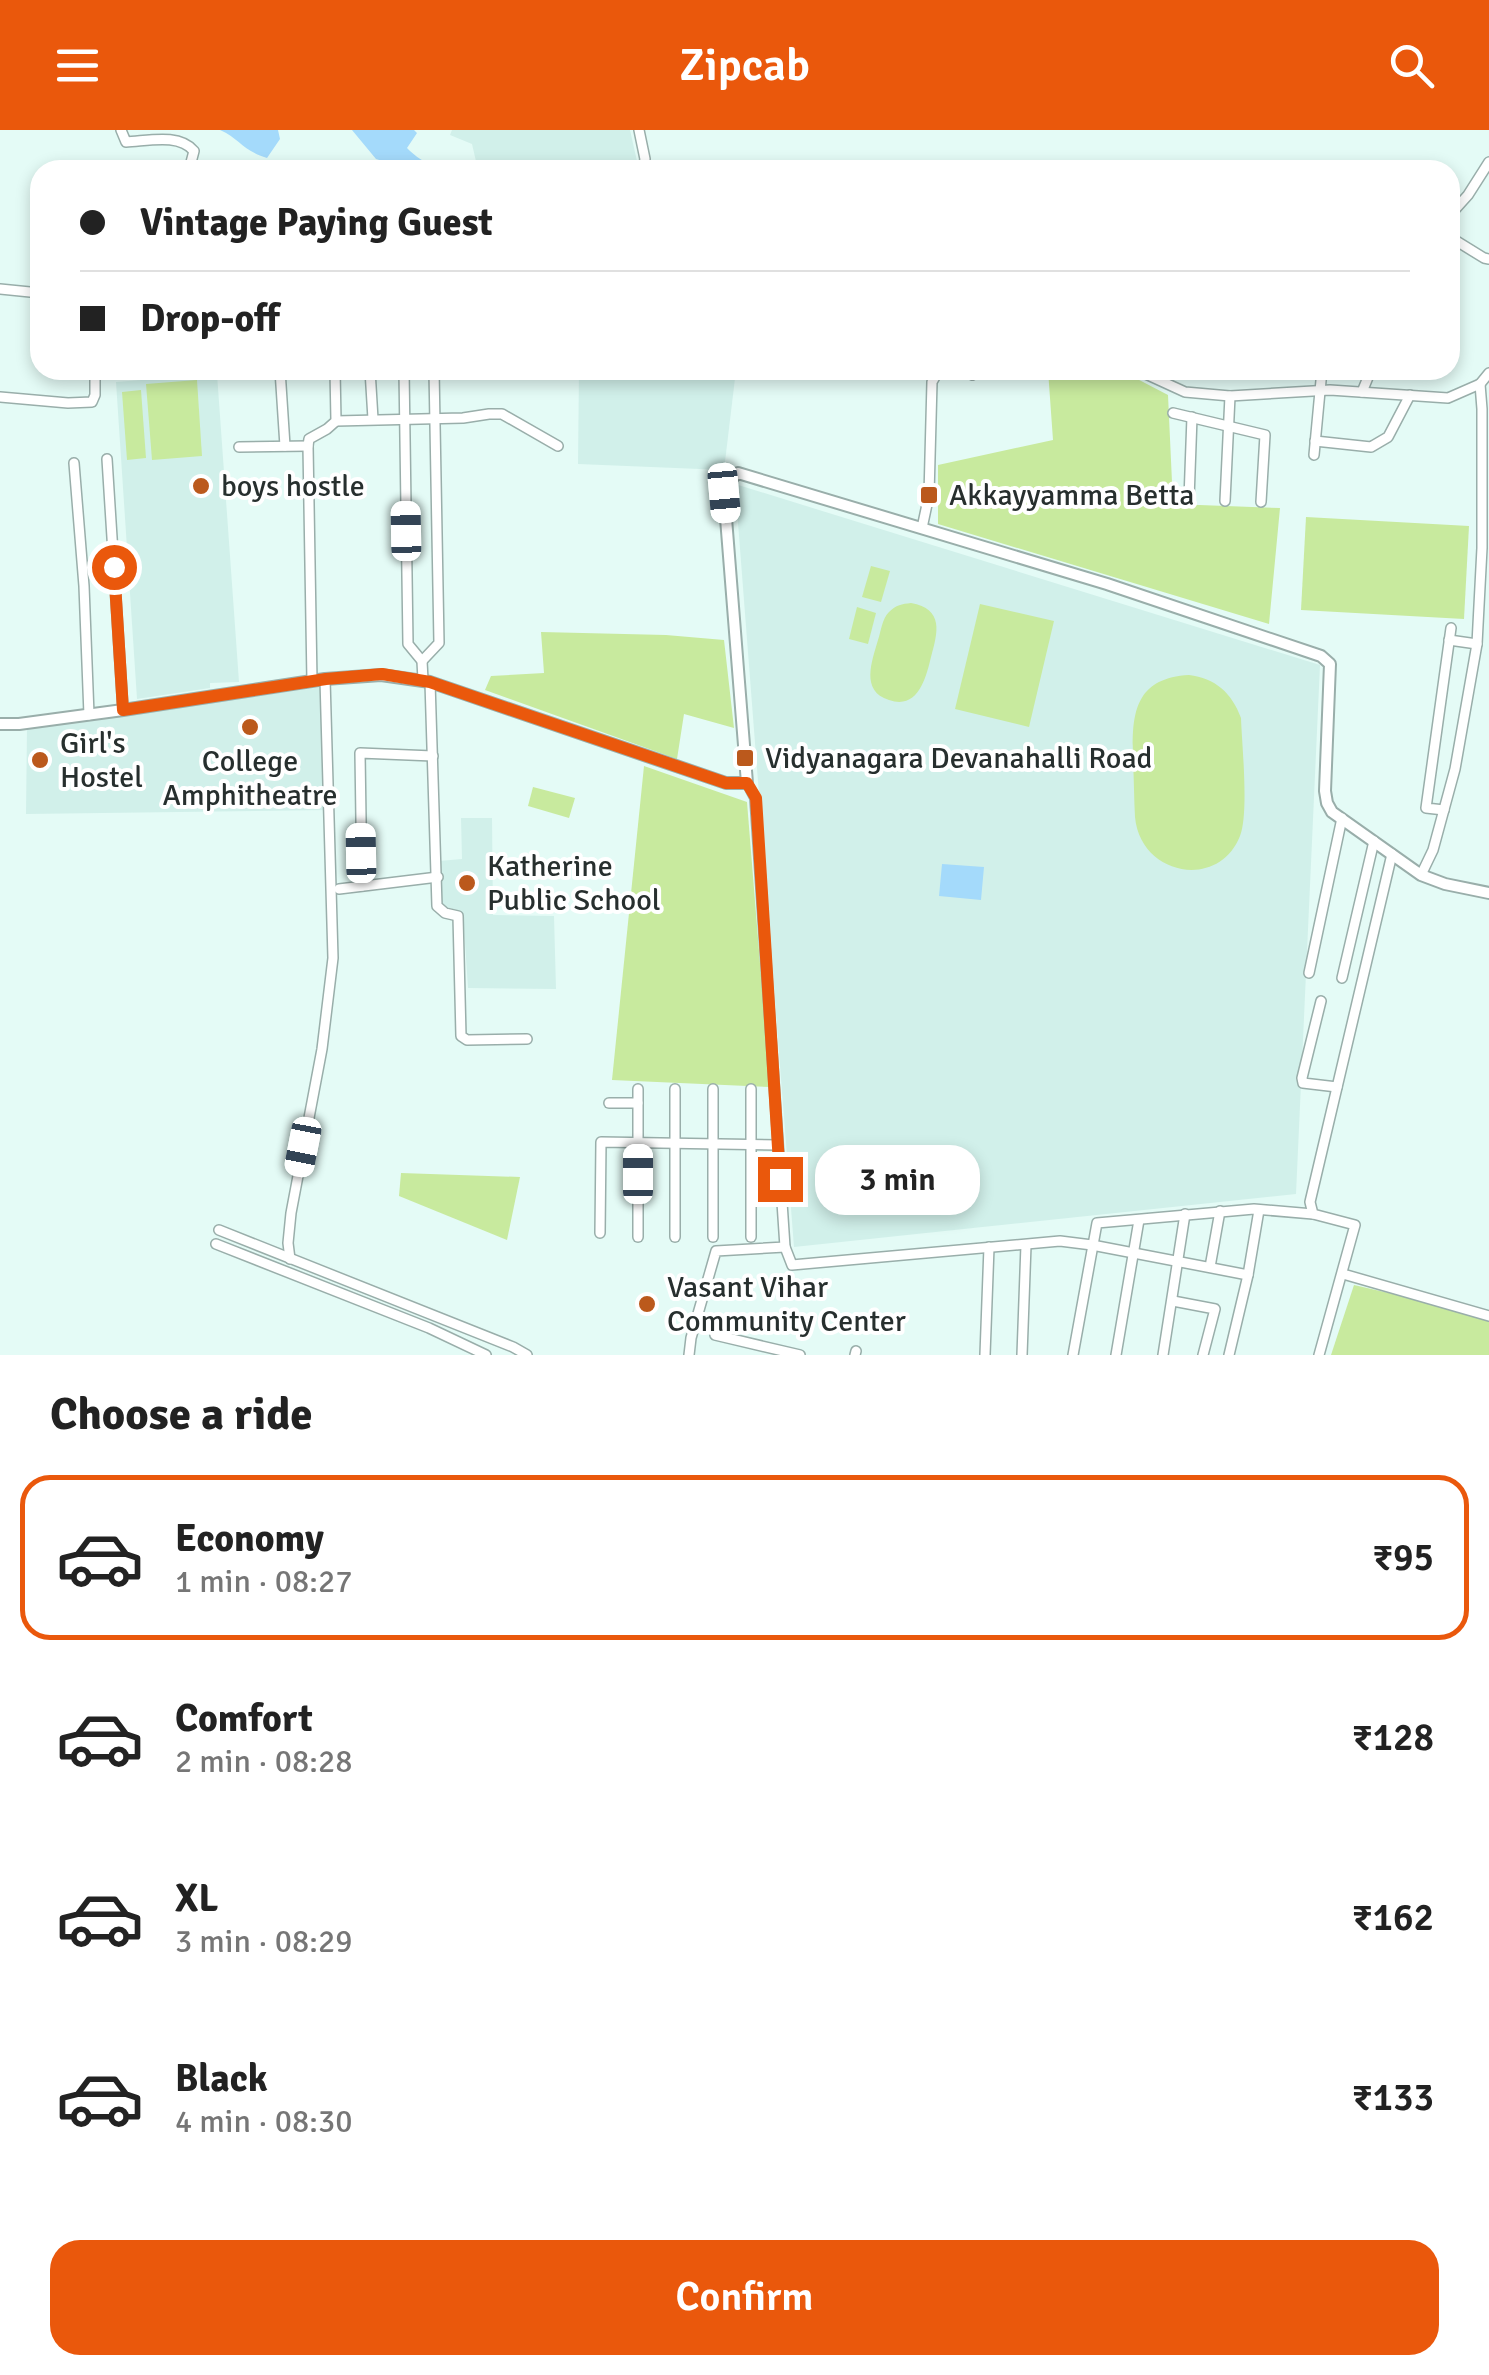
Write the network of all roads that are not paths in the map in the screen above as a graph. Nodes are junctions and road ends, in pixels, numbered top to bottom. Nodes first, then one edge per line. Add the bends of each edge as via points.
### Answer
1 (120, 130) edge
2 (640, 130) edge
3 (192, 160) edge
4 (645, 160) edge
5 (1489, 162) edge
6 (1460, 200) edge
7 (1460, 243) edge
8 (1489, 259) edge
9 (0, 289) edge
10 (30, 292) edge
11 (1489, 372) edge
12 (96, 380) edge
13 (281, 380) edge
14 (336, 380) edge
15 (370, 380) edge
16 (404, 380) edge
17 (434, 380) edge
18 (933, 380) edge
19 (1158, 380) edge
20 (1320, 380) edge
21 (1366, 380) edge
22 (1480, 384) junction
23 (1319, 390) junction
24 (1362, 392) junction
25 (1461, 392) junction
26 (1410, 395) junction
27 (0, 396) edge
28 (1230, 396) junction
29 (1482, 402) junction
30 (1173, 413) dead end
31 (435, 418) junction
32 (1192, 418) junction
33 (372, 419) junction
34 (404, 419) junction
35 (336, 421) junction
36 (1228, 425) junction
37 (1315, 442) junction
38 (284, 446) junction
39 (308, 446) junction
40 (558, 446) dead end
41 (239, 447) dead end
42 (1314, 455) dead end
43 (107, 459) dead end
44 (74, 463) dead end
45 (1189, 499) dead end
46 (1226, 501) dead end
47 (1261, 502) dead end
48 (922, 528) junction
49 (1450, 628) dead end
50 (1449, 640) junction
51 (1476, 644) junction
52 (422, 661) junction
53 (326, 679) junction
54 (312, 681) junction
55 (427, 681) junction
56 (123, 710) junction
57 (89, 715) junction
58 (0, 724) edge
59 (433, 756) junction
60 (747, 783) junction
61 (1444, 810) junction
62 (1342, 818) junction
63 (1374, 841) junction
64 (1392, 854) junction
65 (1422, 875) junction
66 (438, 877) junction
67 (362, 886) junction
68 (340, 889) dead end
69 (1489, 893) edge
70 (1309, 973) dead end
71 (1342, 978) dead end
72 (1321, 1002) dead end
73 (527, 1039) dead end
74 (1337, 1087) junction
75 (638, 1089) dead end
76 (675, 1089) dead end
77 (713, 1089) dead end
78 (751, 1089) dead end
79 (609, 1102) dead end
80 (638, 1103) junction
81 (638, 1143) junction
82 (675, 1144) junction
83 (713, 1144) junction
84 (751, 1144) junction
85 (778, 1145) junction
86 (1259, 1210) junction
87 (1220, 1211) junction
88 (1185, 1214) junction
89 (1313, 1214) junction
90 (1139, 1220) junction
91 (219, 1230) dead end
92 (600, 1233) dead end
93 (751, 1236) dead end
94 (638, 1237) dead end
95 (675, 1237) dead end
96 (713, 1237) dead end
97 (216, 1244) dead end
98 (1026, 1245) junction
99 (1092, 1245) junction
100 (785, 1247) junction
101 (989, 1247) junction
102 (1134, 1254) junction
103 (290, 1259) junction
104 (1177, 1263) junction
105 (1210, 1267) junction
106 (1343, 1274) junction
107 (1248, 1275) junction
108 (1172, 1301) junction
109 (1489, 1316) edge
110 (715, 1334) dead end
111 (510, 1351) edge
112 (486, 1355) edge
113 (527, 1355) edge
114 (689, 1355) edge
115 (800, 1355) edge
116 (986, 1355) edge
117 (1022, 1355) edge
118 (1075, 1355) edge
119 (1116, 1355) edge
120 (1163, 1355) edge
121 (1203, 1355) edge
122 (1229, 1355) edge
123 (1319, 1355) edge

1 - 3 street via 126,142 178,140 194,151
2 - 4 street
5 - 6 street
7 - 8 street
9 - 10 street
11 - 22 street
12 - 27 street via 92,402
13 - 38 street
14 - 35 street
15 - 33 street
16 - 34 street
17 - 31 street
18 - 48 street
19 - 28 street via 1184,392
20 - 23 street
21 - 24 street
22 - 25 street
22 - 29 street
23 - 24 street
23 - 28 street
23 - 37 street
24 - 26 street
25 - 26 street via 1448,398
25 - 29 street
26 - 37 street via 1388,437 1371,448
28 - 36 street
29 - 51 street
30 - 32 street
31 - 34 street
31 - 40 street via 502,414
31 - 52 street via 439,643
32 - 36 street
32 - 45 street
33 - 34 street
33 - 35 street
34 - 52 street via 408,644
35 - 39 street
36 - 46 street
36 - 47 street via 1265,435
37 - 42 street
38 - 39 street
38 - 41 street
39 - 54 street
43 - 56 street
44 - 57 street
48 - 60 main road via 738,473 728,481
48 - 62 main road via 1322,656 1330,664 1326,803
49 - 50 street
50 - 51 street
50 - 61 street via 1426,808
51 - 61 street
52 - 55 street
53 - 54 main road
53 - 55 main road via 382,674
53 - 103 street via 332,958 291,1213
54 - 56 main road
55 - 59 street
55 - 60 main road via 726,783
56 - 57 main road
57 - 58 main road
59 - 66 street
59 - 67 street via 360,753
60 - 85 street via 756,798
61 - 65 street
62 - 63 main road
62 - 70 street
63 - 64 main road
63 - 71 street
64 - 65 main road
64 - 74 street
65 - 69 main road
66 - 67 street
66 - 73 street via 437,906 458,916 461,1038
67 - 68 street
72 - 74 street via 1302,1078
74 - 89 street via 1310,1202
75 - 80 street
76 - 82 street
77 - 83 street
78 - 84 street
79 - 80 street
80 - 81 street
81 - 82 street
81 - 92 street via 602,1142
81 - 94 street
82 - 83 street
82 - 95 street
83 - 84 street
83 - 96 street
84 - 85 street
84 - 93 street
85 - 100 street
86 - 87 street
86 - 89 street
86 - 107 street
87 - 88 street
87 - 105 street
88 - 90 street
88 - 104 street
89 - 106 street via 1355,1225
90 - 99 street via 1096,1223
90 - 102 street
91 - 103 street
97 - 112 street
98 - 99 street
98 - 101 street
98 - 117 street
99 - 102 street
99 - 118 street
100 - 101 street via 792,1265
100 - 114 street via 716,1252
101 - 116 street
102 - 104 street
102 - 119 street
103 - 111 street
104 - 105 street
104 - 108 street
105 - 107 street
106 - 109 street
106 - 123 street
107 - 122 street
108 - 120 street
108 - 121 street via 1215,1309
110 - 115 street
111 - 113 street

